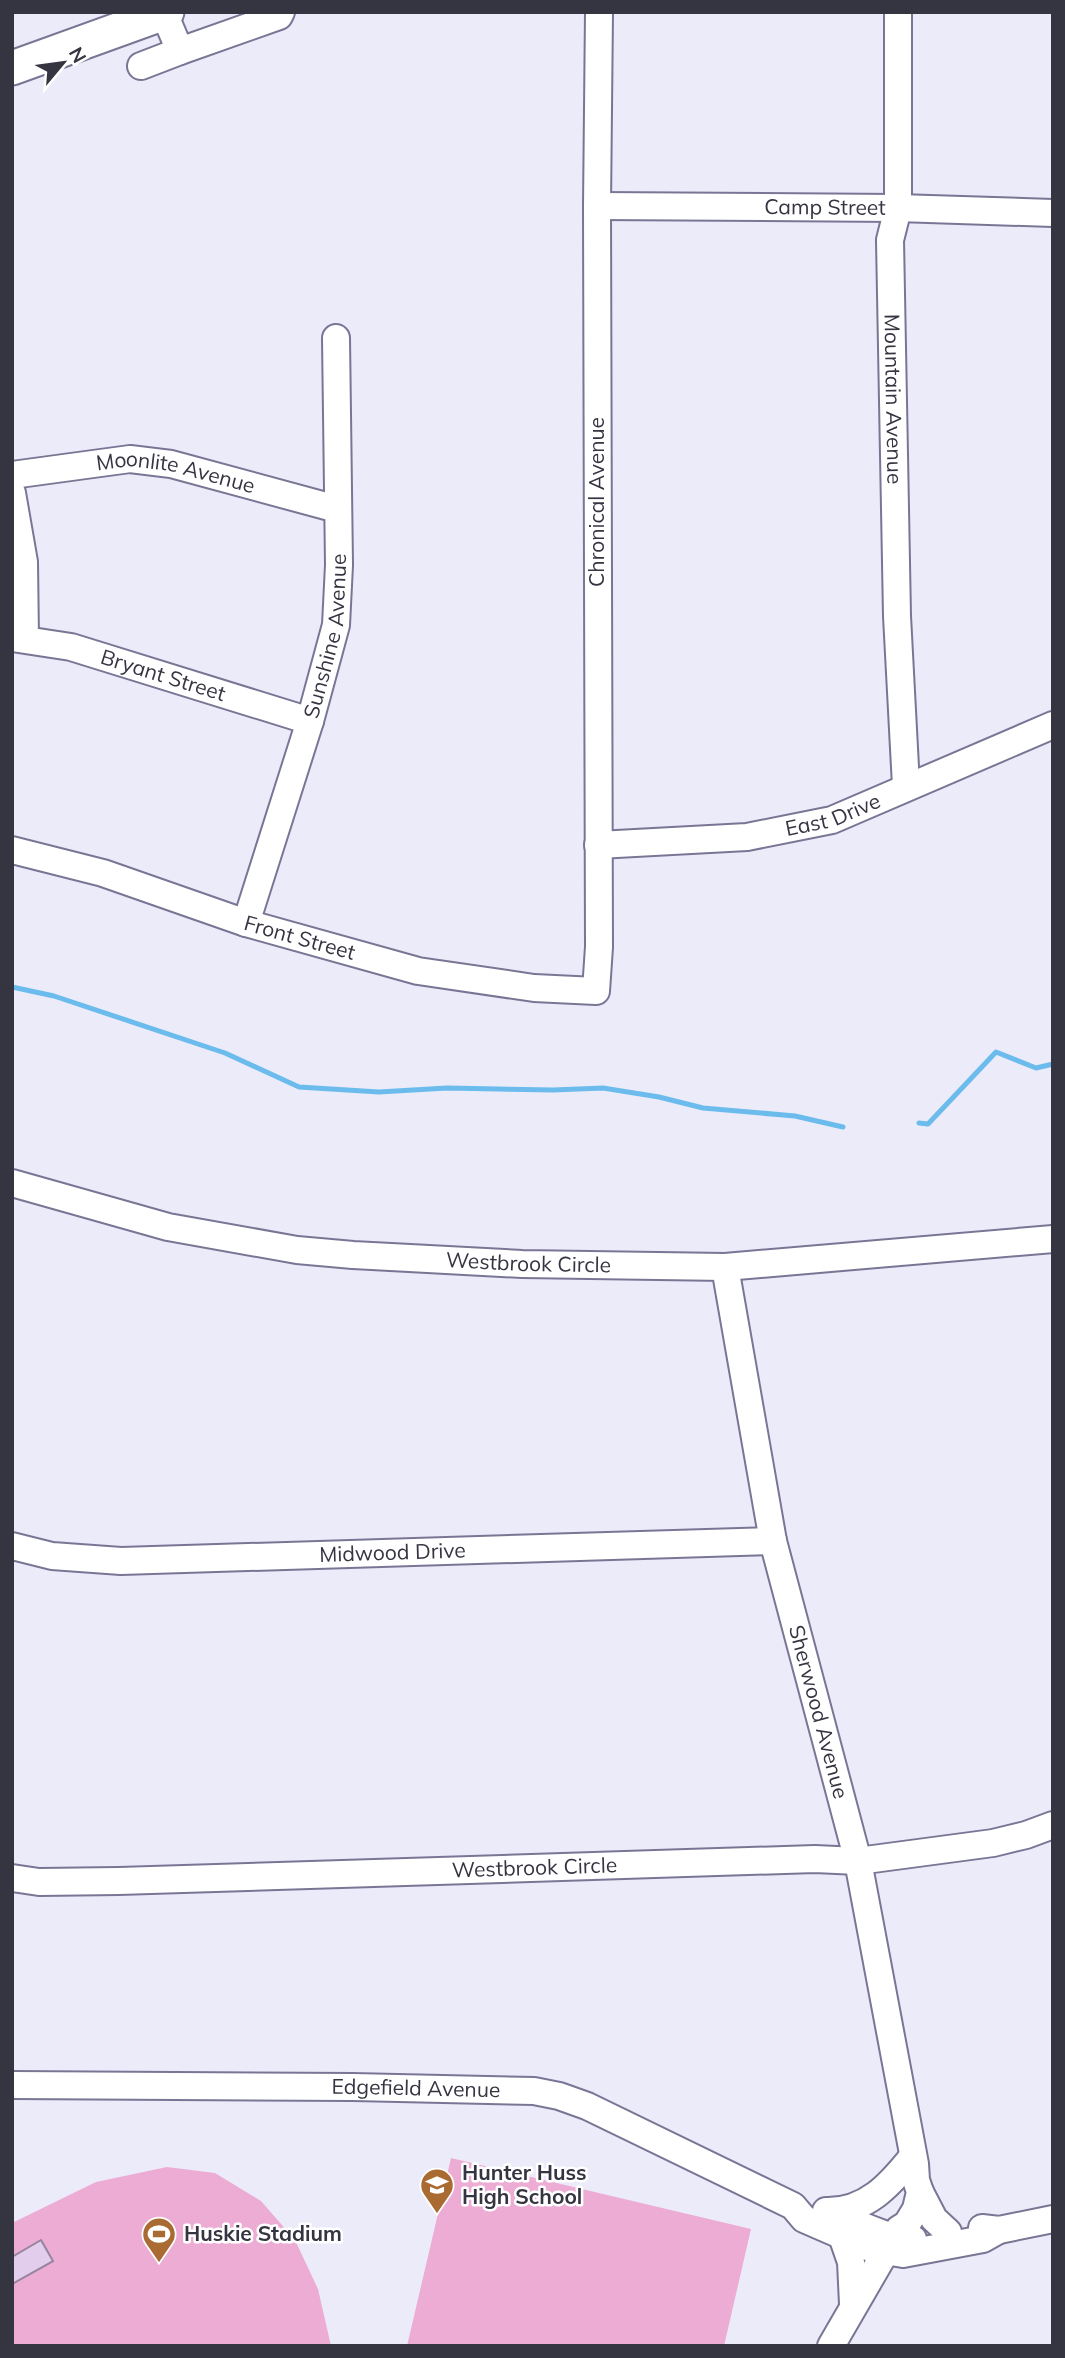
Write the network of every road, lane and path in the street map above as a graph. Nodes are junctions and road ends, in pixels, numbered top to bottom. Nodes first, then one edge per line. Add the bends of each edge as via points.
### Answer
1 (281, 12) edge
2 (598, 12) edge
3 (898, 12) edge
4 (165, 13) edge
5 (128, 19) edge
6 (221, 23) edge
7 (180, 51) junction
8 (141, 66) dead end
9 (12, 68) edge
10 (597, 206) junction
11 (898, 208) junction
12 (1053, 213) edge
13 (336, 338) dead end
14 (12, 475) edge
15 (12, 493) edge
16 (337, 509) junction
17 (19, 639) edge
18 (310, 721) junction
19 (1053, 725) edge
20 (906, 786) junction
21 (598, 845) junction
22 (12, 850) edge
23 (246, 923) junction
24 (596, 991) joint
25 (12, 1183) edge
26 (1053, 1239) edge
27 (725, 1268) junction
28 (773, 1541) junction
29 (12, 1546) edge
30 (1053, 1825) edge
31 (858, 1861) junction
32 (12, 1878) edge
33 (12, 2085) edge
34 (916, 2176) junction
35 (793, 2206) junction
36 (826, 2211) junction
37 (1053, 2218) edge
38 (999, 2230) junction
39 (948, 2232) junction
40 (842, 2236) junction
41 (893, 2239) junction
42 (853, 2304) junction
43 (831, 2346) edge

1 - 6 street via 279,16
2 - 10 street, Chronical Avenue
3 - 11 street, Mountain Avenue
4 - 5 main road
4 - 7 street
5 - 9 main road
6 - 7 street
7 - 8 street
10 - 11 street, Camp Street
10 - 21 street, Chronical Avenue
11 - 12 street, Camp Street
11 - 20 street, Mountain Avenue via 890,240 897,616
13 - 16 street, Sunshine Avenue
14 - 16 street, Moonlite Avenue via 130,458 172,464
15 - 17 street via 24,562
16 - 18 street, Sunshine Avenue via 336,625
17 - 18 street, Bryant Street via 71,647
18 - 23 street, Sunshine Avenue
19 - 20 street, East Drive
20 - 21 street, East Drive via 832,820 747,837
21 - 24 street, Chronical Avenue
22 - 23 street, Front Street via 103,873
23 - 24 street, Front Street via 418,971 534,988
25 - 27 street, Westbrook Circle via 168,1227 296,1250 509,1263
26 - 27 street, Westbrook Circle
27 - 28 street, Sherwood Avenue
28 - 29 street, Midwood Drive via 121,1561 52,1556
28 - 31 street, Sherwood Avenue
30 - 31 street, Westbrook Circle via 993,1843
31 - 32 street, Westbrook Circle via 119,1881
31 - 34 street, Sherwood Avenue
33 - 35 street, Edgefield Avenue via 534,2091 587,2106
34 - 36 street, Edgefield Avenue via 848,2208
34 - 39 street, Sherwood Avenue via 934,2219
34 - 41 street via 899,2208
35 - 36 street, Edgefield Avenue via 810,2204
35 - 40 street, Edgefield Avenue via 804,2219
36 - 41 street, Edgefield Avenue
37 - 38 street, Edgefield Avenue
38 - 39 street, Edgefield Avenue via 978,2227
38 - 41 street, Edgefield Avenue via 983,2239 903,2254
39 - 41 street, Edgefield Avenue
40 - 41 street, Edgefield Avenue via 873,2249
40 - 42 street via 851,2262
41 - 42 street
42 - 43 street

